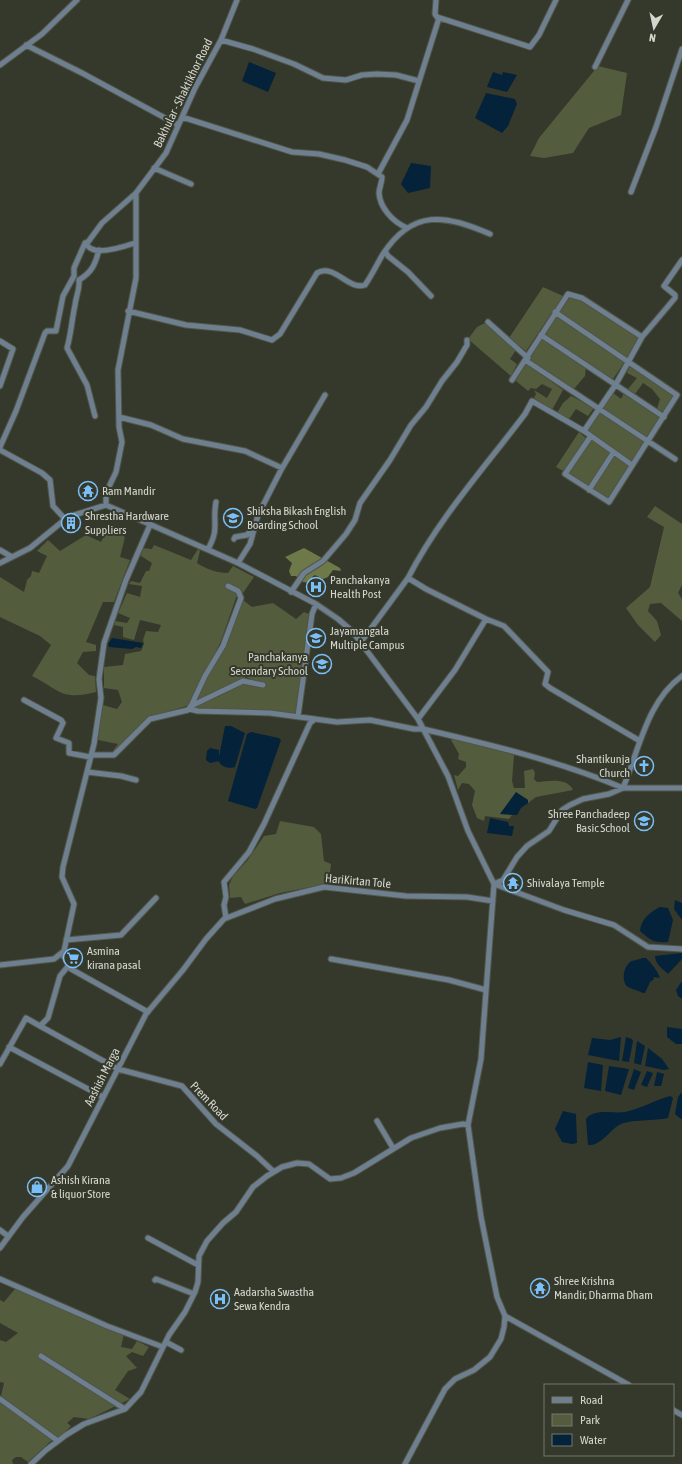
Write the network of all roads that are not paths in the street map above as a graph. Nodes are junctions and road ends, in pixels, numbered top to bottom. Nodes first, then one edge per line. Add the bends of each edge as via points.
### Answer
1 (77, 0) edge
2 (237, 0) edge
3 (436, 0) edge
4 (556, 0) edge
5 (628, 0) edge
6 (439, 18) junction
7 (221, 40) junction
8 (26, 45) junction
9 (682, 49) edge
10 (0, 65) edge
11 (595, 67) dead end
12 (419, 81) junction
13 (182, 117) junction
14 (178, 125) junction
15 (154, 168) junction
16 (378, 174) junction
17 (191, 184) dead end
18 (630, 192) dead end
19 (136, 193) junction
20 (406, 228) junction
21 (490, 234) dead end
22 (85, 243) junction
23 (135, 243) junction
24 (99, 250) junction
25 (385, 251) junction
26 (682, 260) edge
27 (431, 296) dead end
28 (128, 311) junction
29 (555, 312) junction
30 (488, 322) dead end
31 (541, 335) junction
32 (642, 337) junction
33 (467, 340) dead end
34 (0, 341) edge
35 (526, 359) junction
36 (628, 361) junction
37 (512, 380) dead end
38 (616, 384) junction
39 (0, 386) edge
40 (325, 395) dead end
41 (600, 408) junction
42 (95, 416) dead end
43 (119, 417) junction
44 (664, 417) junction
45 (584, 431) junction
46 (591, 436) junction
47 (647, 442) junction
48 (0, 449) edge
49 (613, 452) junction
50 (675, 460) dead end
51 (632, 465) junction
52 (282, 468) junction
53 (589, 490) junction
54 (216, 502) dead end
55 (106, 505) junction
56 (65, 519) junction
57 (150, 525) junction
58 (254, 527) junction
59 (234, 539) dead end
60 (208, 549) junction
61 (0, 550) edge
62 (12, 557) junction
63 (0, 563) edge
64 (238, 563) junction
65 (408, 578) junction
66 (228, 586) dead end
67 (292, 592) junction
68 (316, 604) junction
69 (486, 619) junction
70 (361, 642) junction
71 (682, 676) edge
72 (263, 685) dead end
73 (24, 700) dead end
74 (190, 708) junction
75 (298, 716) junction
76 (315, 719) junction
77 (418, 719) junction
78 (423, 729) junction
79 (640, 741) junction
80 (90, 756) junction
81 (87, 772) junction
82 (136, 780) dead end
83 (623, 788) junction
84 (682, 788) edge
85 (494, 884) junction
86 (156, 898) dead end
87 (493, 901) junction
88 (226, 918) junction
89 (66, 940) junction
90 (682, 949) edge
91 (62, 952) junction
92 (331, 958) dead end
93 (0, 965) edge
94 (69, 965) junction
95 (486, 990) junction
96 (148, 1012) junction
97 (40, 1026) junction
98 (9, 1047) junction
99 (0, 1064) edge
100 (118, 1069) junction
101 (103, 1097) junction
102 (377, 1121) dead end
103 (468, 1125) junction
104 (393, 1148) junction
105 (273, 1171) junction
106 (0, 1230) edge
107 (8, 1236) junction
108 (148, 1238) dead end
109 (0, 1248) edge
110 (198, 1265) junction
111 (0, 1279) edge
112 (155, 1280) dead end
113 (194, 1294) junction
114 (505, 1316) junction
115 (164, 1345) junction
116 (181, 1350) dead end
117 (41, 1356) dead end
118 (627, 1384) edge
119 (0, 1399) edge
120 (125, 1409) junction
121 (58, 1440) junction
122 (31, 1464) edge
123 (405, 1464) edge

1 - 8 street
2 - 7 street, Bakhular - Shaktikhor Road
3 - 6 street via 435,14
4 - 6 street via 530,47
5 - 11 street
6 - 12 street
7 - 12 street via 294,64 323,78 346,80 377,74 396,75
7 - 13 street, Bakhular - Shaktikhor Road
8 - 10 street
8 - 14 street
9 - 18 street via 656,127
12 - 16 street via 408,120
13 - 14 street, Bakhular - Shaktikhor Road
13 - 16 street via 292,152 346,160
14 - 15 street, Bakhular - Shaktikhor Road via 166,153
15 - 17 street
15 - 19 street, Bakhular - Shaktikhor Road
16 - 20 street via 382,177 379,194 382,206 386,213
19 - 22 street, Bakhular - Shaktikhor Road via 102,222
19 - 23 street
20 - 21 street via 427,219 438,219 462,223
20 - 25 street
22 - 24 street via 92,250
22 - 48 street, Bakhular - Shaktikhor Road via 64,296 56,332 45,333
23 - 24 street
23 - 28 street via 136,278
24 - 42 street via 94,268 79,280 80,288 76,296 74,320 67,348 87,385
25 - 27 street
25 - 28 street via 365,286 361,287 329,271 322,270 317,273 280,334 272,340 240,330 186,325
26 - 32 street via 664,286 676,295 675,298
28 - 43 street via 118,370
29 - 31 street
29 - 32 street via 568,294 582,298
29 - 36 street
30 - 35 street
31 - 35 street
31 - 38 street
32 - 36 street
33 - 67 street via 468,345 457,362 411,425 360,503 355,520 346,534 323,561 304,573
34 - 39 street via 11,347 13,352
35 - 37 street
35 - 41 street
36 - 38 street
36 - 44 street via 677,395
38 - 41 street
38 - 44 street
40 - 52 street
41 - 45 street
41 - 47 street
43 - 52 street via 151,425 183,439 245,451
43 - 55 street via 122,442 120,458 106,493
44 - 47 street
45 - 46 street
45 - 65 street via 532,401 525,414 422,551
46 - 49 street
46 - 53 street via 565,474
47 - 50 street
47 - 51 street
48 - 56 street via 50,480 53,506
49 - 51 street
49 - 53 street
51 - 53 street via 609,502
52 - 58 street
54 - 60 street via 216,529
55 - 56 street
55 - 57 street
56 - 62 street via 30,548
57 - 60 street
57 - 80 street via 126,580 104,643 100,679 101,698
58 - 59 street via 247,535
58 - 64 street via 250,544
60 - 64 street
61 - 62 street
62 - 63 street
64 - 67 street
65 - 69 street via 445,600
65 - 70 street
66 - 74 street via 238,591 241,598 223,646
67 - 68 street
68 - 70 street via 338,619
68 - 75 street via 312,614
69 - 77 street via 455,670
69 - 79 street via 504,626 548,672 545,684 550,688
70 - 77 street
71 - 79 street via 657,700
72 - 74 street via 243,681
73 - 80 street via 61,720 63,723 56,738 69,743 69,753
74 - 75 street via 198,711
74 - 80 street via 150,719 114,755
75 - 76 street
76 - 78 street via 337,722 370,720 414,730
76 - 88 street via 310,724 250,852 224,882
77 - 78 street
78 - 83 street via 515,751
78 - 85 street via 448,776 468,831
79 - 83 street
80 - 81 street
81 - 82 street
81 - 89 street via 62,877 74,904
83 - 84 street
83 - 85 street via 609,794 583,799 562,810 549,831 527,846 503,880
85 - 87 street
85 - 90 street via 614,926 648,947
86 - 89 street via 121,935
87 - 88 street, HariKirtan Tole via 467,897 406,896 324,886 275,899
87 - 95 street
88 - 96 street, Aashish Marga
89 - 91 street
91 - 93 street via 54,959
91 - 94 street
92 - 95 street via 449,980
94 - 96 street via 71,969
94 - 97 street via 60,976 48,1018
95 - 103 street via 481,1060
96 - 100 street, Aashish Marga
97 - 98 street, Prem Road via 26,1018
97 - 100 street, Prem Road
98 - 99 street
98 - 101 street
100 - 101 street, Aashish Marga
100 - 105 street, Prem Road via 182,1086 216,1124
101 - 107 street, Aashish Marga via 68,1166
102 - 104 street
103 - 104 street via 440,1128 410,1138
103 - 114 street via 486,1244 497,1297
104 - 105 street via 354,1173 341,1178 330,1179 309,1164 297,1163
105 - 110 street via 253,1187 236,1212 207,1241 199,1256
106 - 107 street
107 - 109 street, Aashish Marga
108 - 110 street
110 - 113 street via 198,1282
111 - 115 street via 107,1326
112 - 113 street via 156,1278
113 - 115 street
114 - 118 street
114 - 123 street via 501,1339 490,1357 474,1370 455,1379 445,1389
115 - 116 street
115 - 120 street via 141,1392
117 - 120 street
119 - 121 street
120 - 121 street via 84,1424
121 - 122 street

